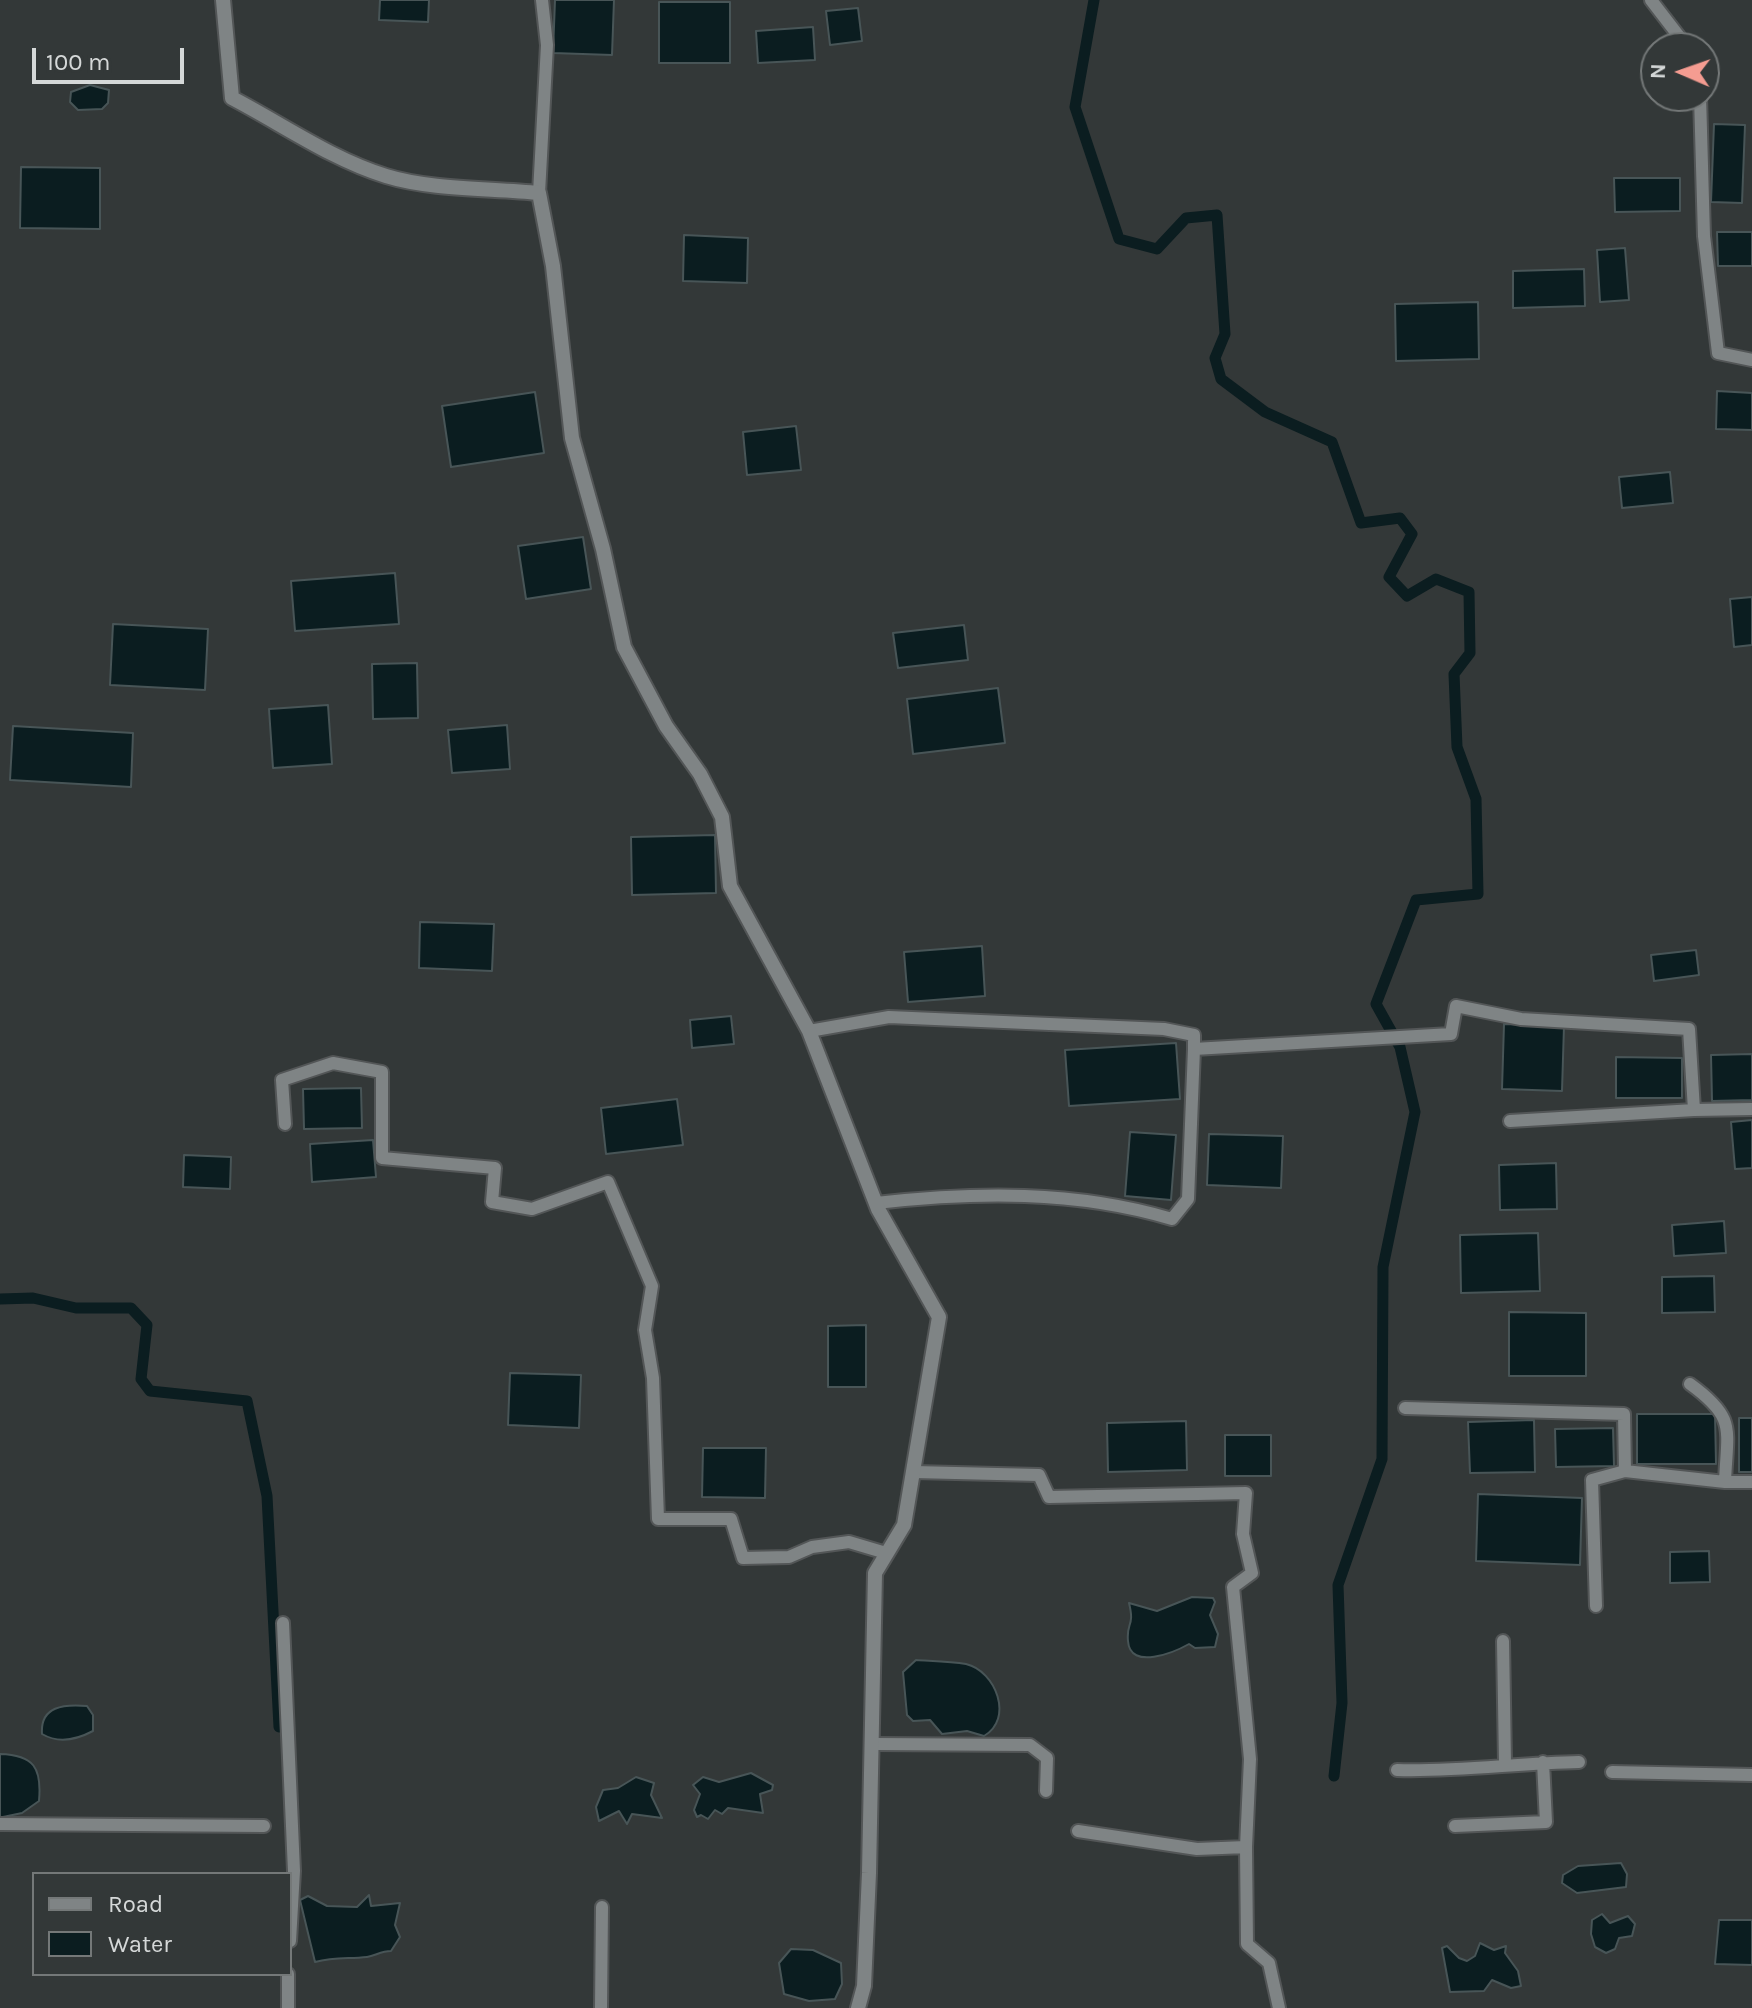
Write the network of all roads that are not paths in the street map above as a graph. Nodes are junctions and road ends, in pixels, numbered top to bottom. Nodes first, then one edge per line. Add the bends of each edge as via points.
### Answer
1 (223, 0) edge
2 (542, 0) edge
3 (1651, 0) edge
4 (1676, 32) edge
5 (1700, 112) edge
6 (539, 193) junction
7 (1752, 360) edge
8 (809, 1031) junction
9 (1194, 1049) junction
10 (1752, 1109) edge
11 (1694, 1110) junction
12 (1510, 1121) dead end
13 (285, 1124) dead end
14 (876, 1203) junction
15 (1690, 1384) dead end
16 (1405, 1408) dead end
17 (1625, 1471) junction
18 (914, 1472) junction
19 (1725, 1482) junction
20 (1752, 1482) edge
21 (886, 1553) junction
22 (1596, 1606) dead end
23 (283, 1623) dead end
24 (1503, 1641) dead end
25 (874, 1744) junction
26 (1543, 1762) junction
27 (1579, 1762) dead end
28 (1505, 1763) junction
29 (1397, 1770) dead end
30 (1612, 1772) dead end
31 (1752, 1775) edge
32 (1046, 1791) dead end
33 (0, 1824) edge
34 (264, 1826) dead end
35 (1455, 1826) dead end
36 (1078, 1831) dead end
37 (1246, 1847) junction
38 (292, 1906) edge
39 (602, 1907) dead end
40 (288, 1976) edge
41 (288, 2008) edge
42 (601, 2008) edge
43 (858, 2008) edge
44 (1279, 2008) edge

1 - 6 street via 232,98 385,176
2 - 6 street via 547,45
3 - 4 street
5 - 7 street via 1704,236 1718,353
6 - 8 street via 553,266 572,438 624,647 722,817 730,886
8 - 9 street via 889,1017 1164,1029 1194,1035
8 - 14 street
9 - 11 street via 1451,1034 1456,1006 1521,1019 1689,1029
9 - 14 street via 1188,1199 1172,1219 1134,1207 1021,1194 956,1194
10 - 11 street
11 - 12 street
13 - 21 street via 282,1080 333,1063 346,1065 382,1072 382,1158 495,1168 492,1202 532,1209 608,1182 652,1286 645,1330 653,1378 658,1519 731,1519 743,1558 789,1557 812,1547 849,1542
14 - 18 street via 939,1317
15 - 19 street via 1714,1401 1727,1420
16 - 17 street via 1624,1414
17 - 19 street
17 - 22 street via 1592,1480
18 - 21 street via 904,1525
18 - 37 street via 1039,1475 1049,1497 1246,1493 1243,1534 1252,1573 1233,1587 1249,1744
19 - 20 street
21 - 25 street via 875,1573
23 - 38 street
24 - 28 street
25 - 32 street via 1030,1745 1047,1758
25 - 43 street via 864,1986
26 - 27 street
26 - 28 street
26 - 35 street via 1546,1822
28 - 29 street via 1441,1772
30 - 31 street
33 - 34 street
36 - 37 street via 1197,1849
37 - 44 street via 1247,1944 1269,1963
39 - 42 street
40 - 41 street

